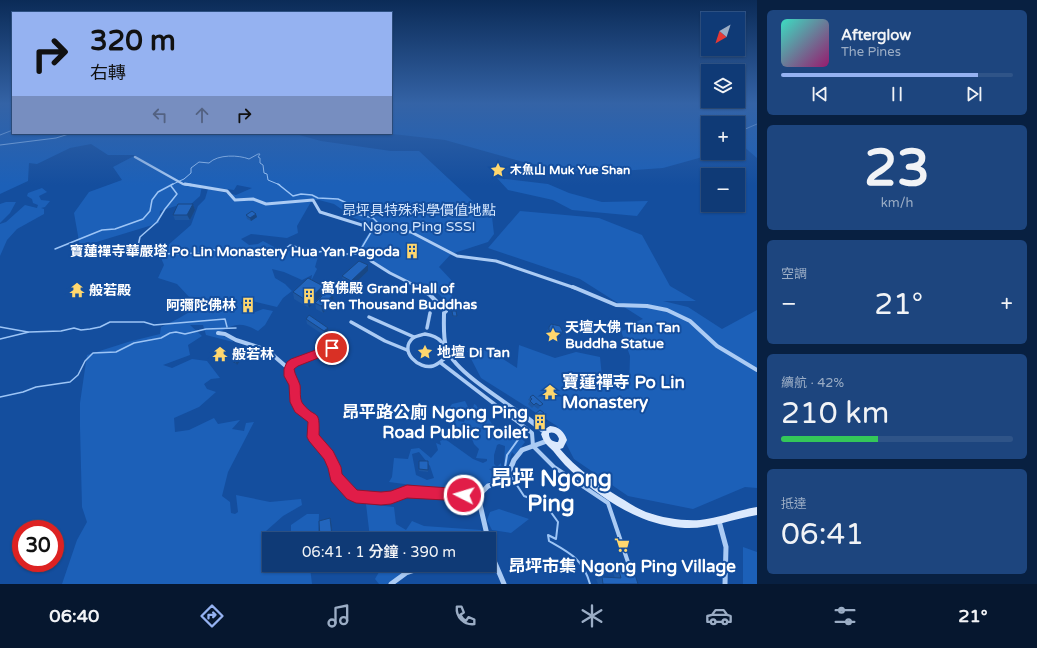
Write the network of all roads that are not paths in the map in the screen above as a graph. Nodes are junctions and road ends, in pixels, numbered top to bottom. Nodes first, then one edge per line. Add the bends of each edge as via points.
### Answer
1 (135, 157) dead end
2 (371, 261) dead end
3 (430, 313) dead end
4 (369, 317) dead end
5 (351, 322) dead end
6 (428, 328) dead end
7 (218, 333) dead end
8 (414, 337) junction
9 (332, 348) dead end
10 (446, 348) junction
11 (407, 350) junction
12 (441, 363) junction
13 (289, 369) junction
14 (757, 370) edge
15 (546, 432) junction
16 (550, 443) junction
17 (560, 445) junction
18 (533, 446) junction
19 (562, 459) junction
20 (478, 496) junction
21 (757, 511) edge
22 (719, 521) junction
23 (486, 532) edge
24 (496, 569) edge
25 (409, 572) edge
26 (634, 578) edge
27 (391, 584) edge
28 (504, 584) edge
29 (725, 584) edge

1 - 14 street via 179,182 227,192 235,200 253,199 266,204 313,200 320,212 365,226 411,232 457,256 496,261 562,283 616,305 647,306 667,310 690,321 717,346
2 - 10 street via 439,301 446,311
3 - 6 street
4 - 8 street
5 - 11 street
7 - 13 street via 267,350
8 - 10 street via 419,334 430,334 440,340
8 - 11 street via 410,340
9 - 13 street via 294,362
10 - 12 street
10 - 15 street via 461,369 477,383
11 - 12 street via 411,359 420,365 431,367
12 - 18 street via 532,432
13 - 20 street via 296,402 299,408 314,419 313,437 328,455 336,476 352,494 381,498 391,498 407,492
15 - 16 main road
15 - 17 main road via 550,429 559,432 563,438
16 - 17 main road
16 - 18 street
16 - 19 main road
17 - 19 main road
18 - 20 street via 522,450 506,475
18 - 26 street via 554,467 608,503
19 - 22 main road via 605,491 643,514 691,524
20 - 23 street
21 - 22 main road
22 - 29 street via 726,547
24 - 28 street
25 - 27 street

